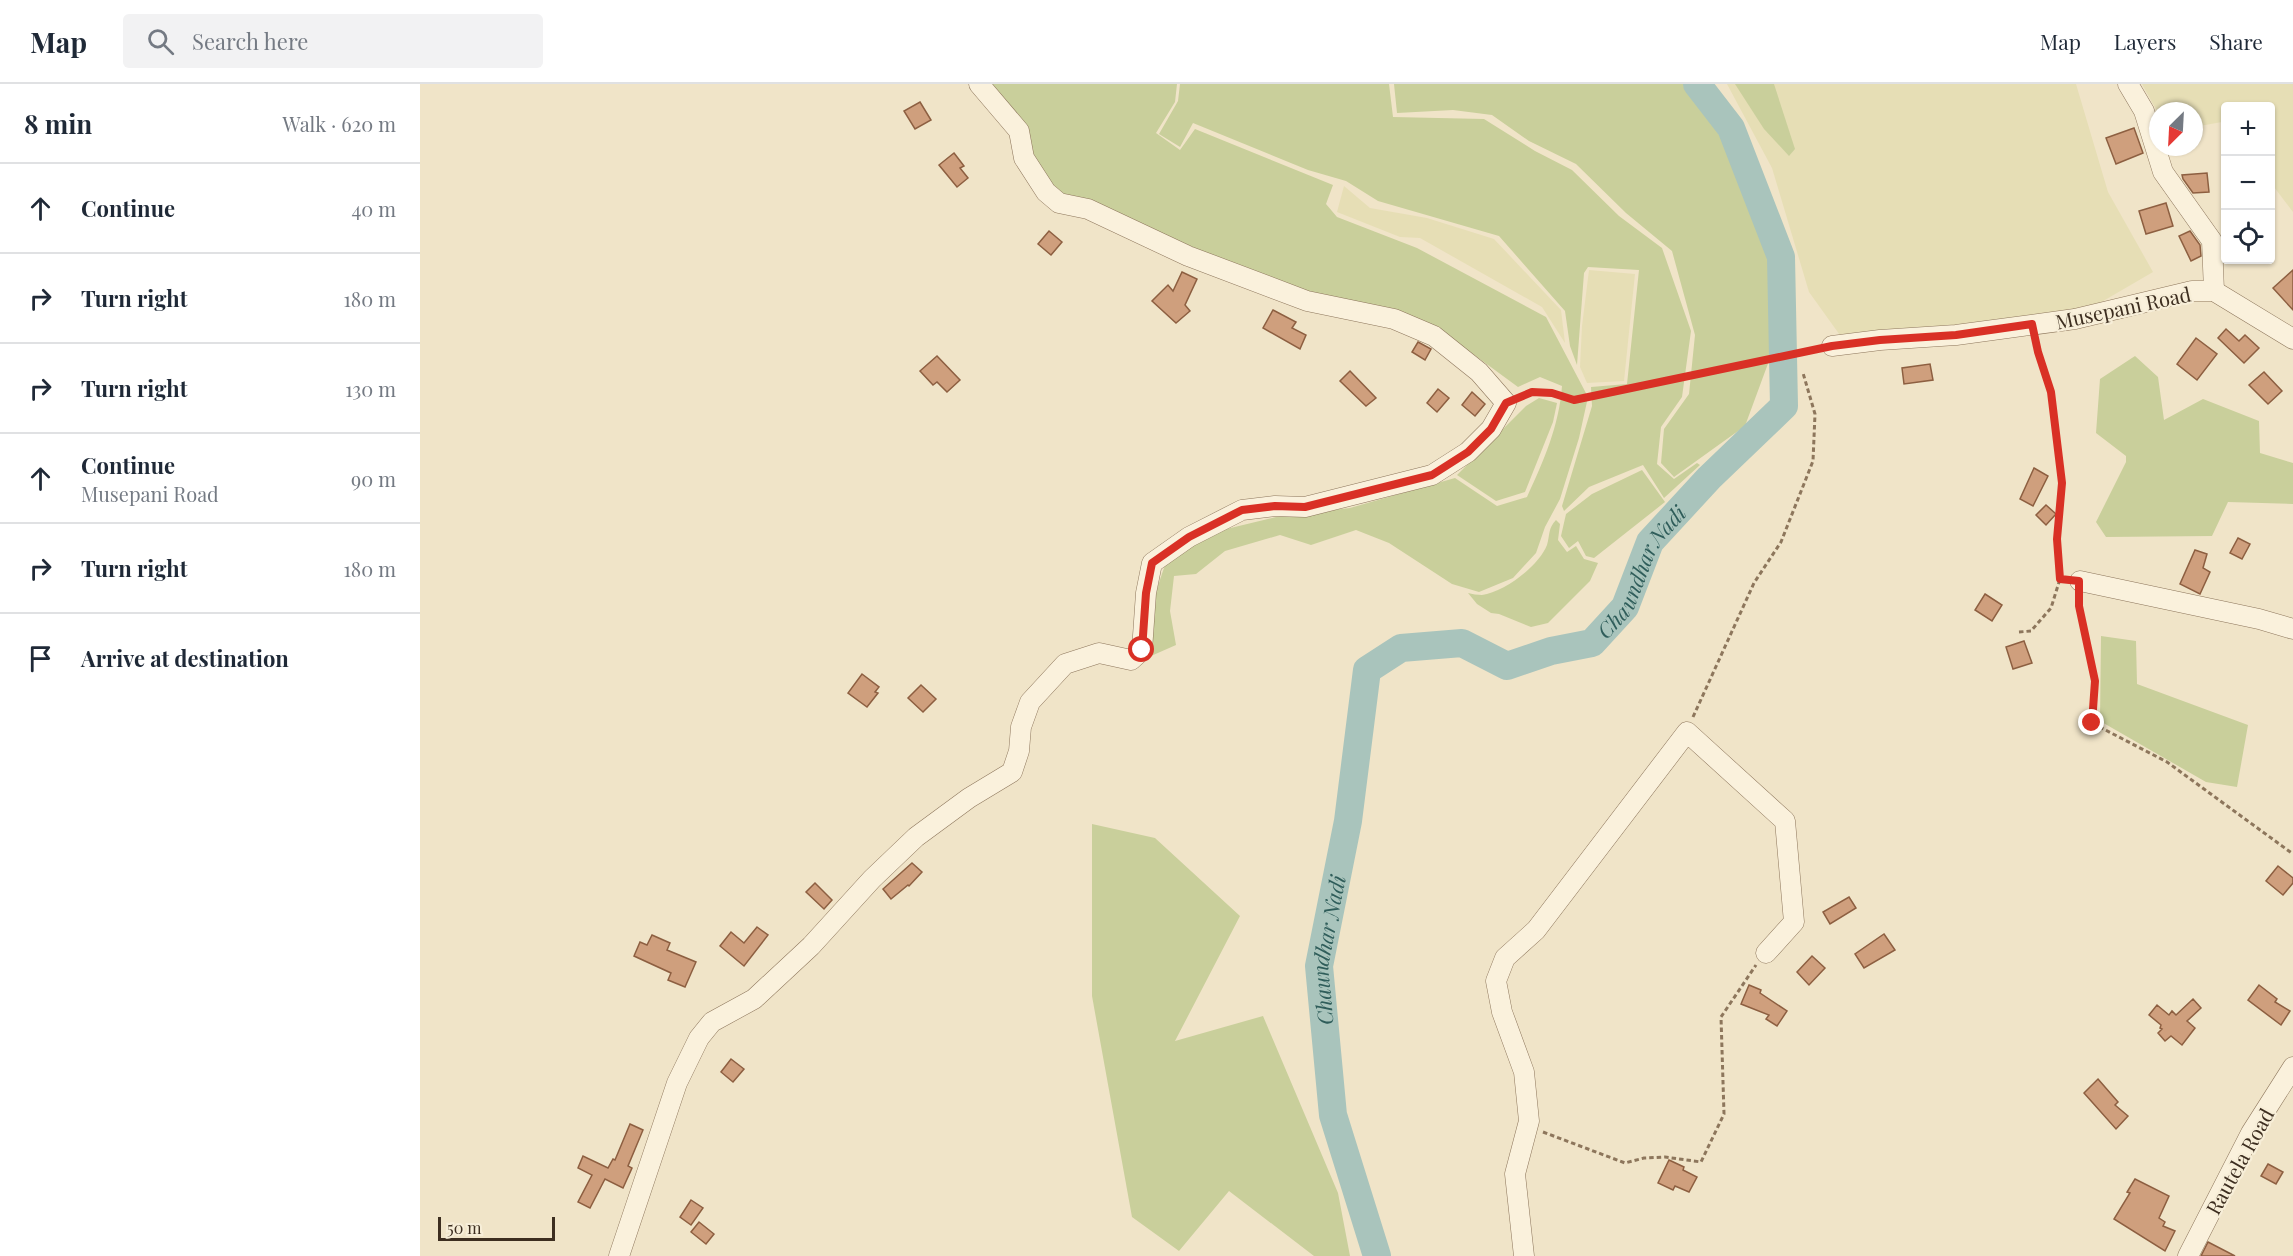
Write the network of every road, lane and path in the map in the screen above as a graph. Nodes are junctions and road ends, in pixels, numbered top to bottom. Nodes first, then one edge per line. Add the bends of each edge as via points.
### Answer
1 (979, 84) edge
2 (2128, 84) edge
3 (2214, 291) junction
4 (2032, 324) junction
5 (2293, 339) edge
6 (1832, 346) joint
7 (1803, 373) dead end
8 (1506, 403) junction
9 (2070, 580) junction
10 (2293, 629) edge
11 (2019, 632) dead end
12 (1687, 732) junction
13 (2293, 854) edge
14 (1766, 952) joint
15 (2293, 1067) edge
16 (1527, 1127) junction
17 (619, 1256) edge
18 (1524, 1256) edge
19 (2188, 1256) edge

1 - 8 street via 1019,131 1024,158 1059,203 1088,208 1188,256 1306,301 1394,319 1434,336 1479,372
2 - 3 street via 2144,111 2163,171 2212,241
3 - 4 street, Musepani Road via 2192,291 2075,319
3 - 5 street, Musepani Road
4 - 6 street, Musepani Road
4 - 9 path via 2051,392 2062,483 2057,539
6 - 8 path via 1574,400 1532,392
7 - 12 path via 1815,414 1813,461 1781,542 1754,583
8 - 17 street via 1491,429 1468,452 1432,475 1305,507 1242,510 1189,537 1152,563 1142,650 1131,660 1099,652 1065,664 1030,702 1020,727 1019,751 1012,772 916,837 754,999 712,1022 699,1038 677,1083
9 - 10 street
9 - 11 path via 2031,631
9 - 13 path via 2095,681 2092,723 2167,762
12 - 14 street via 1785,821 1794,922
12 - 16 street via 1536,930 1505,958 1496,981 1502,1012 1524,1072
14 - 16 path via 1721,1017 1724,1114 1701,1162 1665,1157 1624,1163
15 - 19 street, Rautela Road via 2251,1133
16 - 18 street via 1515,1174

